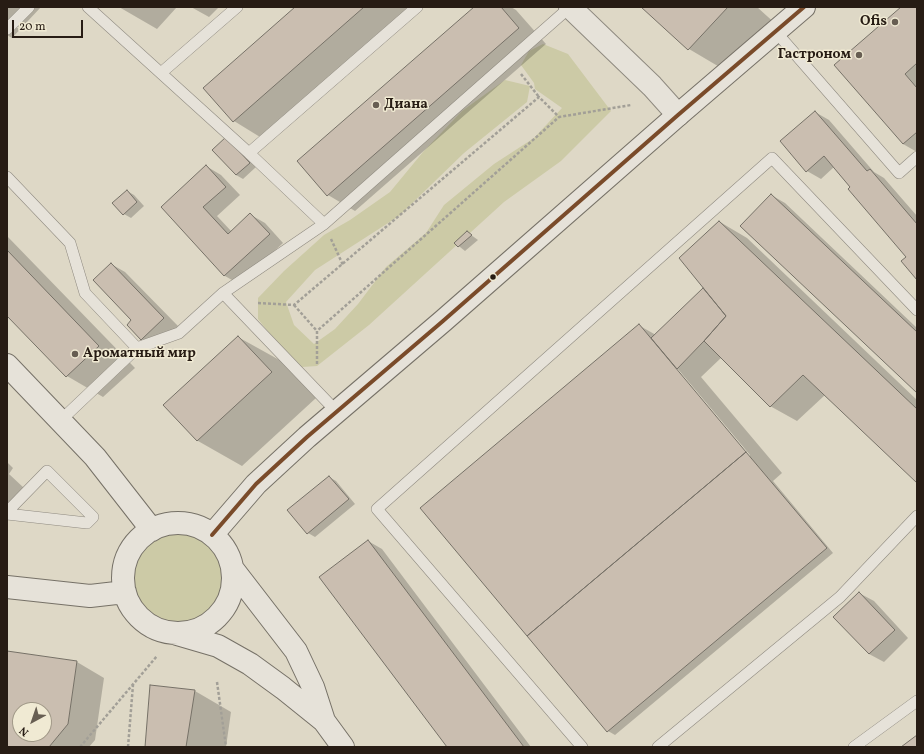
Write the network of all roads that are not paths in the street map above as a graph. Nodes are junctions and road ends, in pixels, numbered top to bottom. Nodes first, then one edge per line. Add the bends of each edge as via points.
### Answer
1 (29, 7) edge
2 (88, 7) edge
3 (237, 7) edge
4 (417, 7) edge
5 (570, 7) edge
6 (804, 7) edge
7 (7, 29) edge
8 (776, 32) junction
9 (161, 73) junction
10 (678, 115) junction
11 (249, 153) junction
12 (917, 157) edge
13 (7, 177) edge
14 (324, 224) junction
15 (226, 297) junction
16 (917, 310) edge
17 (137, 348) junction
18 (7, 365) edge
19 (337, 412) junction
20 (60, 421) junction
21 (7, 513) edge
22 (917, 516) edge
23 (152, 530) junction
24 (212, 535) junction
25 (232, 568) junction
26 (7, 587) edge
27 (125, 592) junction
28 (170, 632) junction
29 (917, 701) edge
30 (324, 721) junction
31 (343, 747) edge
32 (582, 747) edge
33 (658, 747) edge
34 (854, 747) edge

1 - 7 lane
2 - 9 lane
3 - 9 lane
4 - 11 lane
5 - 10 main road via 652,86
5 - 14 lane
6 - 8 main road
8 - 10 main road
8 - 12 lane via 899,173
9 - 11 lane
10 - 19 main road
11 - 14 lane
13 - 17 lane via 70,243 85,293
14 - 15 lane
15 - 17 lane via 179,333
15 - 19 lane
16 - 32 lane via 772,158 377,509
17 - 20 lane
18 - 20 main road
19 - 24 main road via 256,484
20 - 23 main road via 95,457
21 - 21 lane via 47,471 93,517 87,523
22 - 33 lane via 840,598
23 - 24 main road via 176,524 189,525
23 - 27 main road via 142,537 128,557 124,568
24 - 25 main road via 228,556
25 - 28 main road via 233,583 229,598 212,622 185,633
25 - 30 main road via 296,651 313,687
26 - 27 main road via 90,596
27 - 28 main road via 130,604 146,623
28 - 30 main road via 218,646 250,664
29 - 34 lane
30 - 31 main road

